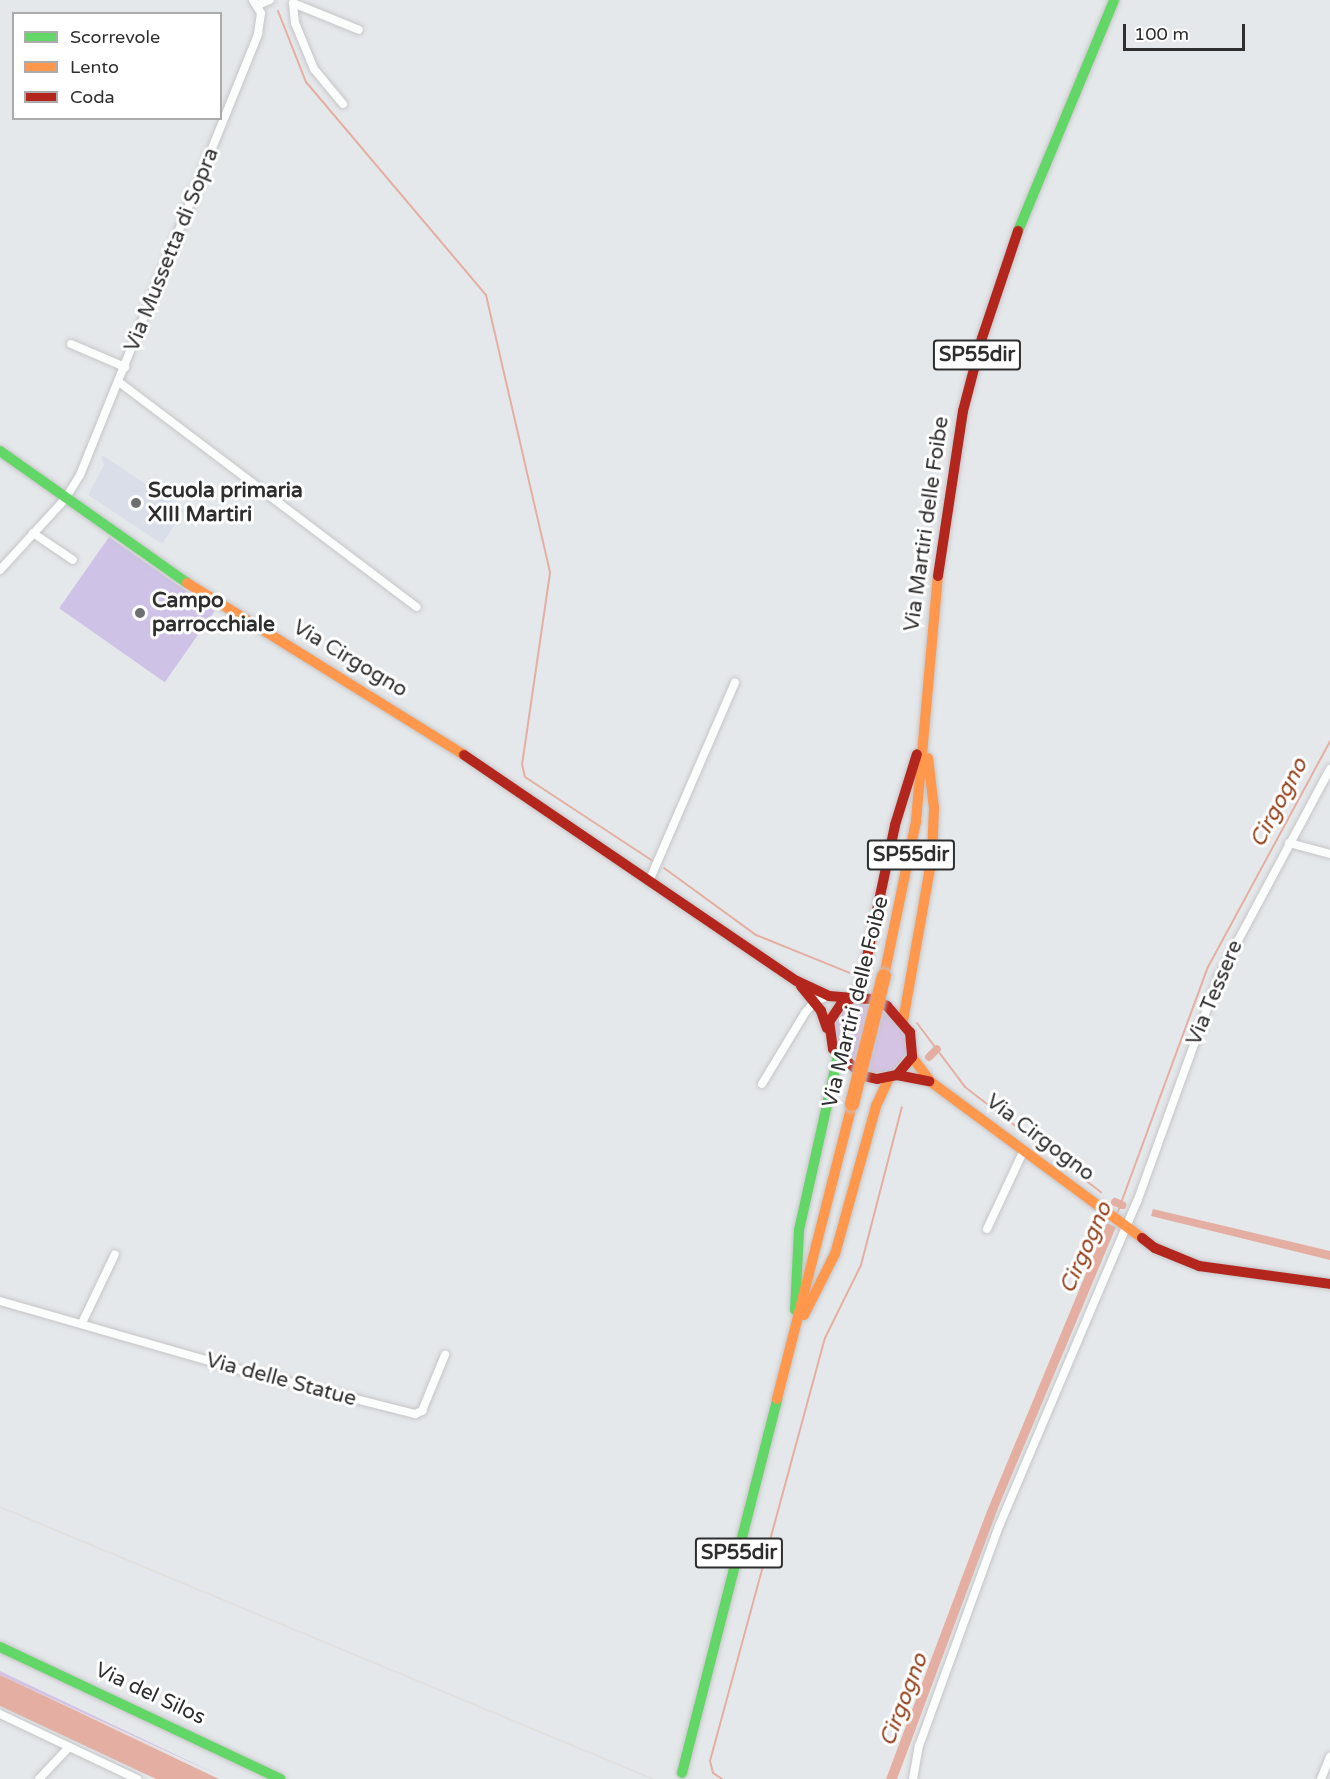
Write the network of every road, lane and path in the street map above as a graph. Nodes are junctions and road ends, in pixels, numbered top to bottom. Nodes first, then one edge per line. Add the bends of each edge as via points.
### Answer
1 (270, 0) edge
2 (302, 0) edge
3 (1114, 0) edge
4 (292, 2) edge
5 (255, 3) edge
6 (359, 30) dead end
7 (343, 104) dead end
8 (71, 344) dead end
9 (125, 367) junction
10 (119, 382) junction
11 (0, 452) edge
12 (65, 499) junction
13 (33, 533) junction
14 (73, 560) dead end
15 (0, 570) edge
16 (417, 607) dead end
17 (735, 683) dead end
18 (925, 732) junction
19 (1330, 770) edge
20 (1290, 843) junction
21 (1330, 854) edge
22 (650, 879) junction
23 (797, 981) junction
24 (829, 996) junction
25 (853, 998) junction
26 (815, 1002) junction
27 (903, 1021) junction
28 (828, 1031) junction
29 (838, 1056) junction
30 (912, 1057) junction
31 (893, 1076) junction
32 (931, 1082) junction
33 (762, 1084) dead end
34 (1023, 1152) junction
35 (987, 1229) dead end
36 (1126, 1229) junction
37 (115, 1254) dead end
38 (1330, 1284) edge
39 (0, 1300) edge
40 (82, 1323) junction
41 (794, 1333) junction
42 (446, 1355) dead end
43 (0, 1647) edge
44 (0, 1714) edge
45 (69, 1747) junction
46 (1330, 1757) edge
47 (682, 1773) dead end
48 (39, 1779) edge
49 (137, 1779) edge
50 (281, 1779) edge
51 (913, 1779) edge
52 (1321, 1779) edge

1 - 5 street
2 - 4 street
3 - 18 main road, Via Martiri delle Foibe / SP55dir via 1017,233 969,387 945,512
4 - 6 street
4 - 7 street via 295,23 314,69
5 - 9 street, Via Mussetta di Sopra via 261,14 258,34
8 - 9 street, Via Mussetta di Sopra
9 - 10 street, Via Mussetta di Sopra
10 - 12 street, Via Mussetta di Sopra via 81,475
10 - 16 street
11 - 12 main road, Via Cirgogno
12 - 13 street, Via Mussetta di Sopra
12 - 22 main road, Via Cirgogno via 212,599 438,738
13 - 14 street
13 - 15 street, Via Mussetta di Sopra
17 - 22 street
18 - 25 main road via 900,806 863,976
18 - 27 main road via 934,825 928,885
18 - 41 main road, Via Martiri delle Foibe / SP55dir, bridge via 911,856
19 - 20 street, Via Tessere
20 - 21 street
20 - 36 street, Via Tessere via 1219,976
22 - 23 main road, Via Cirgogno
23 - 24 main road, Via Cirgogno
23 - 26 main road, Via Cirgogno
24 - 25 main road, Via Cirgogno
24 - 26 street, Via Cirgogno
25 - 27 main road via 875,999
25 - 28 main road via 833,1012
26 - 28 main road, Via Cirgogno
26 - 33 street via 775,1058
27 - 30 main road via 910,1032
28 - 29 main road
29 - 31 main road via 864,1076
29 - 41 main road via 799,1230
30 - 31 main road
30 - 32 main road, Via Cirgogno
31 - 32 main road, Via Cirgogno
31 - 41 main road via 876,1106 835,1254
32 - 34 main road, Via Cirgogno
34 - 35 street
34 - 36 main road, Via Cirgogno
36 - 38 main road, Via Cirgogno via 1185,1262
36 - 51 street, Via Tessere via 1000,1524 919,1746
37 - 40 street
39 - 40 street, Via delle Statue
40 - 42 street, Via delle Statue via 237,1369 415,1414 422,1411
41 - 47 main road, Via Martiri delle Foibe / SP55dir
43 - 50 main road, Via del Silos
44 - 45 street
45 - 48 street
45 - 49 street
46 - 52 street

